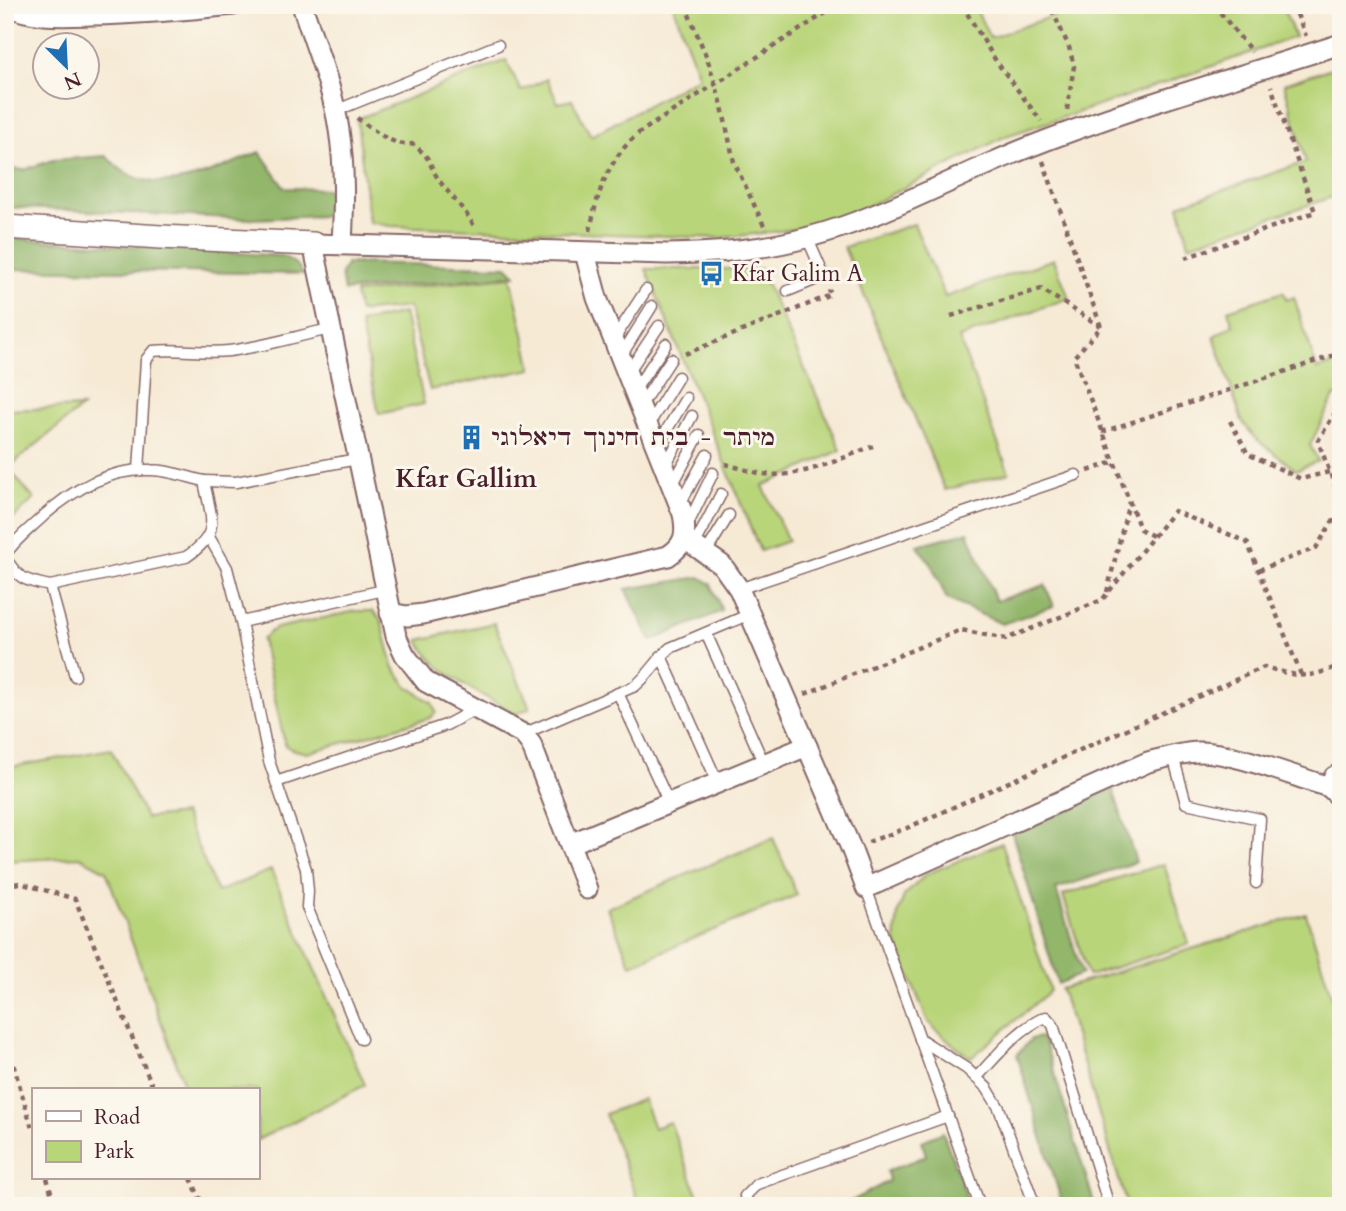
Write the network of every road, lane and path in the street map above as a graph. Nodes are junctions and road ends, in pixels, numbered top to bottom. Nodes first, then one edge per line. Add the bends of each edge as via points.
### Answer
1 (5, 5) edge
2 (233, 5) edge
3 (302, 5) edge
4 (685, 5) edge
5 (838, 5) edge
6 (962, 5) edge
7 (1061, 5) edge
8 (1214, 5) edge
9 (1293, 5) edge
10 (1341, 44) edge
11 (498, 45) dead end
12 (1314, 53) junction
13 (1265, 68) junction
14 (716, 85) junction
15 (338, 110) junction
16 (1051, 139) junction
17 (5, 227) edge
18 (807, 237) junction
19 (313, 244) junction
20 (342, 244) junction
21 (774, 245) junction
22 (486, 249) junction
23 (585, 253) junction
24 (1185, 258) dead end
25 (824, 276) junction
26 (646, 289) dead end
27 (788, 291) dead end
28 (652, 306) dead end
29 (951, 316) dead end
30 (659, 326) dead end
31 (1101, 327) junction
32 (330, 328) junction
33 (666, 344) dead end
34 (1341, 353) edge
35 (671, 359) joint
36 (627, 373) junction
37 (678, 377) dead end
38 (686, 398) dead end
39 (1341, 403) edge
40 (692, 416) dead end
41 (1230, 421) dead end
42 (648, 426) junction
43 (1102, 432) junction
44 (699, 435) dead end
45 (873, 446) dead end
46 (656, 447) junction
47 (707, 455) dead end
48 (357, 459) junction
49 (1114, 462) junction
50 (720, 463) dead end
51 (664, 468) junction
52 (1341, 469) edge
53 (139, 470) junction
54 (1331, 472) junction
55 (713, 473) dead end
56 (1076, 475) joint
57 (204, 481) junction
58 (721, 494) dead end
59 (676, 496) junction
60 (1129, 502) junction
61 (1341, 502) edge
62 (1341, 508) edge
63 (729, 515) dead end
64 (1153, 536) junction
65 (209, 537) junction
66 (691, 541) junction
67 (5, 556) edge
68 (1259, 570) junction
69 (15, 573) junction
70 (5, 581) edge
71 (50, 586) junction
72 (739, 589) junction
73 (384, 590) junction
74 (1106, 594) junction
75 (390, 613) junction
76 (750, 614) junction
77 (241, 622) junction
78 (706, 633) junction
79 (661, 656) junction
80 (1341, 665) edge
81 (75, 676) dead end
82 (1302, 677) junction
83 (618, 693) junction
84 (788, 701) junction
85 (476, 709) junction
86 (523, 734) junction
87 (807, 746) junction
88 (1173, 756) junction
89 (764, 764) junction
90 (1341, 767) edge
91 (276, 782) junction
92 (718, 783) junction
93 (1323, 786) junction
94 (1341, 798) edge
95 (669, 803) junction
96 (570, 844) junction
97 (851, 848) junction
98 (1256, 883) dead end
99 (5, 885) edge
100 (866, 888) junction
101 (587, 889) dead end
102 (5, 1035) edge
103 (361, 1039) dead end
104 (920, 1039) junction
105 (976, 1078) junction
106 (153, 1088) edge
107 (948, 1116) junction
108 (32, 1129) edge
109 (48, 1180) edge
110 (192, 1180) edge
111 (55, 1206) edge
112 (202, 1206) edge
113 (749, 1206) edge
114 (980, 1206) edge
115 (1035, 1206) edge
116 (1109, 1206) edge

1 - 2 street via 55,16
3 - 15 street
4 - 14 path
5 - 14 path
6 - 16 path
7 - 16 path via 1052,10 1074,66
8 - 13 path
9 - 12 path
10 - 12 street
11 - 15 lane
12 - 13 street
13 - 16 street
13 - 24 path via 1315,212
14 - 21 path via 734,162
14 - 23 path via 627,143 608,169
15 - 20 street via 343,157
15 - 22 path via 386,138 412,144 428,155
16 - 18 street via 879,213
16 - 31 path
17 - 19 street
18 - 21 street
18 - 25 lane
19 - 20 street
19 - 32 street
20 - 22 street
21 - 23 street via 707,253
22 - 23 street
23 - 36 street via 597,298
25 - 27 lane
25 - 35 path via 831,295
26 - 36 lane
28 - 36 lane
29 - 31 path via 1041,289
30 - 36 lane
31 - 43 path via 1074,357
32 - 48 street
32 - 53 lane via 231,351 153,351 146,360
33 - 36 lane
34 - 43 path
35 - 36 lane
36 - 42 street
37 - 42 lane
38 - 46 lane
39 - 54 path via 1318,441
40 - 51 lane
41 - 54 path via 1248,454 1301,479
42 - 46 street
43 - 49 path
44 - 59 lane
45 - 50 path via 793,473 764,474
46 - 51 street
47 - 59 lane
48 - 57 lane via 236,482
48 - 73 street
49 - 56 path
49 - 60 path
51 - 59 street
52 - 54 path
53 - 57 lane
53 - 67 lane via 92,482 58,502
54 - 61 path
55 - 66 lane
56 - 72 lane
57 - 65 lane
58 - 66 lane
59 - 66 street
60 - 64 path via 1140,528
60 - 74 path
62 - 68 path via 1316,548
63 - 66 lane via 710,546
64 - 68 path via 1174,511 1247,542
64 - 74 path
65 - 71 lane via 186,557
65 - 77 lane via 227,568
66 - 72 street via 722,565
66 - 75 street via 667,556 423,614
67 - 69 lane
68 - 82 path
69 - 70 lane
69 - 71 lane
71 - 81 lane
72 - 76 street
73 - 75 street
73 - 77 lane
74 - 84 path via 1102,600 1006,639 961,630
75 - 85 street via 396,636 416,672
76 - 78 lane
76 - 84 street
77 - 91 lane
78 - 79 lane
78 - 89 lane
79 - 83 lane via 646,677
79 - 92 lane
80 - 82 path
82 - 97 path via 1264,667 906,828
83 - 86 lane
83 - 95 lane
84 - 87 street
85 - 86 street
85 - 91 lane via 446,725
86 - 96 street
87 - 89 street
87 - 97 street
88 - 93 street via 1219,753
88 - 98 lane via 1186,803 1259,819
88 - 100 street via 1148,762
89 - 92 street
90 - 93 lane
91 - 103 lane via 306,869 307,907
92 - 95 street
93 - 94 street
95 - 96 street
96 - 101 street
97 - 100 street
99 - 106 path via 20,883 75,899
100 - 104 lane
102 - 108 path
104 - 105 lane
104 - 107 lane
105 - 115 lane via 999,1108
105 - 116 lane via 1032,1023 1046,1017
107 - 113 lane via 757,1184 745,1196
107 - 114 lane
109 - 111 path
110 - 112 path

